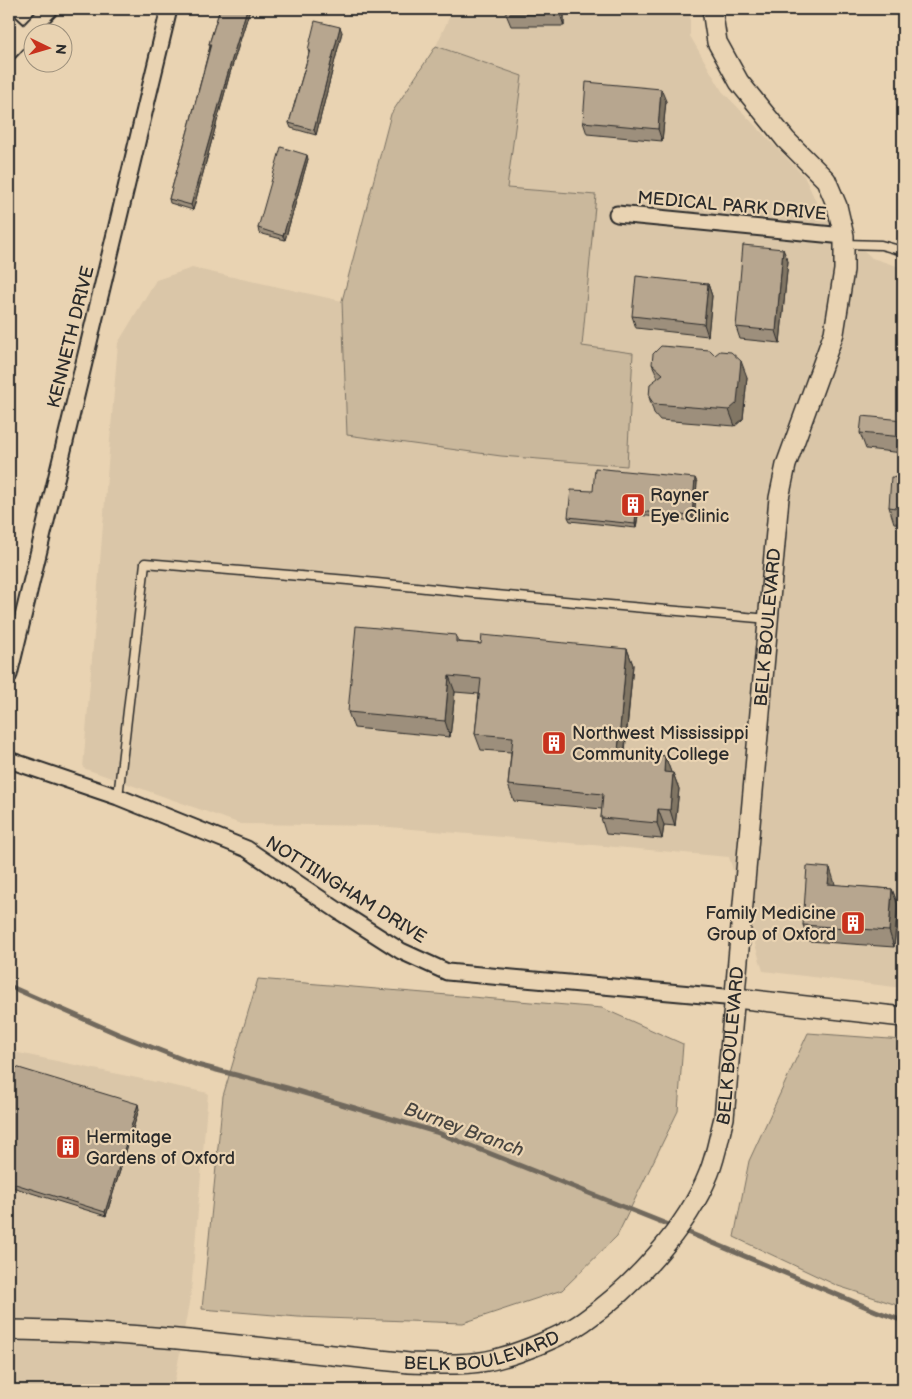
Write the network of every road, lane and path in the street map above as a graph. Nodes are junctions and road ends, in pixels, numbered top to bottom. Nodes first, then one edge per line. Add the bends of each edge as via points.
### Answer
1 (50, 9) edge
2 (170, 9) edge
3 (712, 9) edge
4 (9, 22) edge
5 (37, 22) edge
6 (22, 34) edge
7 (22, 38) edge
8 (9, 52) edge
9 (617, 214) dead end
10 (844, 240) junction
11 (903, 251) edge
12 (769, 620) junction
13 (9, 675) edge
14 (9, 760) edge
15 (118, 797) junction
16 (736, 998) junction
17 (903, 1017) edge
18 (9, 1330) edge

1 - 5 street
2 - 13 street, KENNETH DRIVE
3 - 10 street, BELK BOULEVARD via 717,42 739,82 786,140 826,180 837,206
4 - 6 street
7 - 8 street
9 - 10 street, MEDICAL PARK DRIVE
10 - 11 lane
10 - 12 street, BELK BOULEVARD via 844,270 834,333 786,465 781,490
12 - 15 lane via 144,563
12 - 16 street, BELK BOULEVARD
14 - 15 street, NOTTIINGHAM DRIVE
15 - 16 street, NOTTIINGHAM DRIVE via 246,849 400,951 447,972
16 - 17 street
16 - 18 street, BELK BOULEVARD via 724,1118 710,1173 697,1198 654,1258 620,1292 582,1323 543,1342 495,1360 450,1364 410,1363 124,1335

